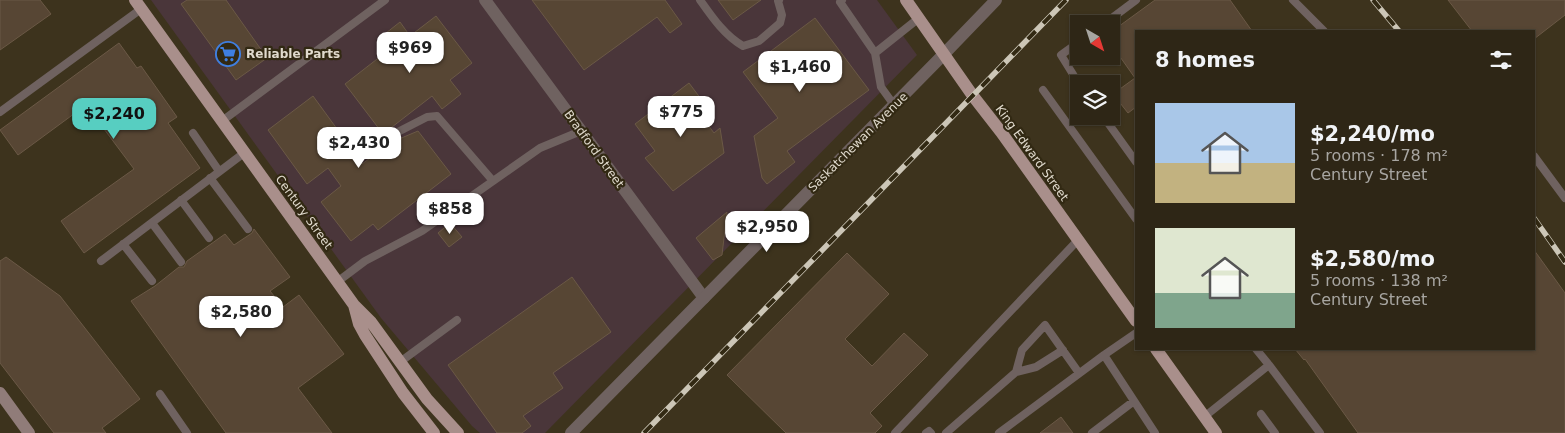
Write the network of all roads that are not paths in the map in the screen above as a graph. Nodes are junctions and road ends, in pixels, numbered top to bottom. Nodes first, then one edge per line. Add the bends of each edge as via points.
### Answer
1 (385, 0) edge
2 (485, 0) edge
3 (700, 0) edge
4 (779, 0) edge
5 (842, 0) edge
6 (906, 0) edge
7 (996, 0) edge
8 (1136, 0) edge
9 (1292, 0) edge
10 (138, 4) edge
11 (1116, 15) edge
12 (919, 18) junction
13 (1323, 30) edge
14 (1070, 48) edge
15 (875, 53) junction
16 (944, 54) junction
17 (1073, 75) edge
18 (1043, 90) dead end
19 (894, 105) junction
20 (0, 112) edge
21 (222, 121) junction
22 (1109, 125) edge
23 (193, 132) dead end
24 (581, 132) junction
25 (390, 136) dead end
26 (244, 152) junction
27 (1535, 157) edge
28 (1135, 161) edge
29 (219, 171) junction
30 (210, 178) junction
31 (493, 181) junction
32 (1565, 198) edge
33 (181, 200) junction
34 (1135, 219) edge
35 (152, 223) junction
36 (248, 229) dead end
37 (209, 238) dead end
38 (1078, 240) junction
39 (123, 244) junction
40 (101, 261) dead end
41 (180, 262) dead end
42 (152, 282) dead end
43 (337, 282) junction
44 (704, 298) junction
45 (354, 305) junction
46 (457, 320) dead end
47 (1135, 320) edge
48 (1135, 334) edge
49 (1063, 350) junction
50 (1157, 350) edge
51 (1257, 350) edge
52 (1104, 355) junction
53 (400, 362) junction
54 (1269, 365) junction
55 (1016, 372) junction
56 (1079, 373) junction
57 (0, 393) edge
58 (160, 394) dead end
59 (1134, 401) junction
60 (1261, 414) dead end
61 (1204, 416) junction
62 (1152, 432) edge
63 (29, 433) edge
64 (187, 433) edge
65 (434, 433) edge
66 (458, 433) edge
67 (571, 433) edge
68 (895, 433) edge
69 (926, 433) edge
70 (931, 433) edge
71 (946, 433) edge
72 (1000, 433) edge
73 (1092, 433) edge
74 (1216, 433) edge
75 (1275, 433) edge
76 (1320, 433) edge

1 - 21 lane
2 - 24 street, Bradford Street
3 - 4 lane via 714,19 743,46 759,41 780,24
5 - 15 lane via 840,2
6 - 12 main road, King Edward Street
7 - 16 street, Saskatchewan Avenue
8 - 11 lane
9 - 13 lane
10 - 20 lane
10 - 21 main road, Century Street
12 - 15 lane
12 - 16 main road, King Edward Street
14 - 17 lane via 1061,55
15 - 19 lane via 880,87
16 - 19 street, Saskatchewan Avenue
16 - 38 main road, King Edward Street
18 - 34 lane
19 - 44 street, Saskatchewan Avenue
21 - 26 main road, Century Street
22 - 28 lane
23 - 29 lane
24 - 31 lane via 540,148
24 - 44 street, Bradford Street
25 - 31 lane via 427,117 437,116
26 - 29 lane
26 - 43 main road, Century Street
27 - 32 lane
29 - 30 lane
30 - 33 lane
30 - 36 lane
31 - 43 lane via 422,231 365,261
33 - 35 lane
33 - 37 lane
35 - 39 lane
35 - 41 lane
38 - 47 main road, King Edward Street
38 - 68 lane
39 - 40 lane
39 - 42 lane
43 - 45 main road, Century Street
44 - 67 street, Saskatchewan Avenue
45 - 53 main road, Century Street via 372,322
45 - 65 main road via 359,324 372,348
46 - 53 lane
48 - 52 lane
49 - 55 lane via 1036,367
49 - 55 lane via 1045,324 1022,350
49 - 56 lane
50 - 61 main road
51 - 54 lane
52 - 56 lane
52 - 59 lane
53 - 66 main road, Century Street
54 - 61 lane
54 - 76 lane
55 - 71 lane
56 - 72 lane
57 - 63 main road
58 - 64 lane
59 - 62 lane
59 - 73 lane
60 - 75 lane
61 - 74 main road
69 - 70 lane via 929,430

